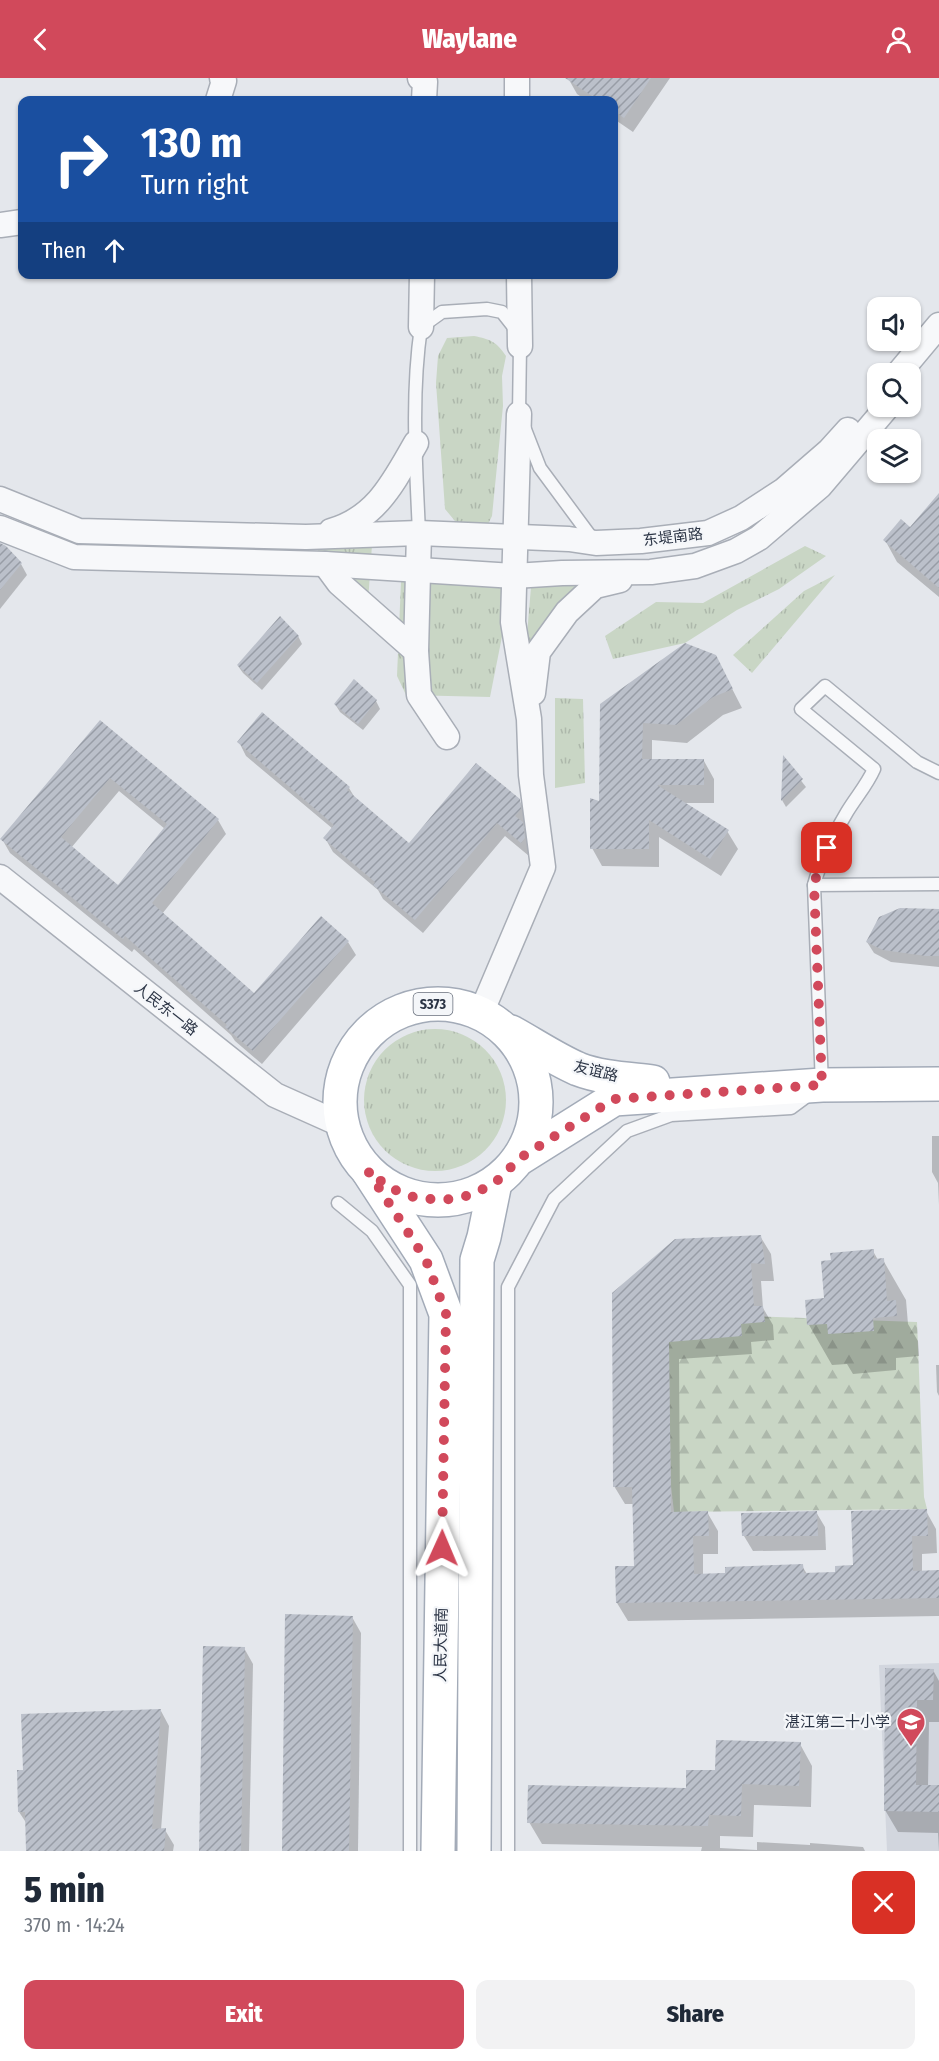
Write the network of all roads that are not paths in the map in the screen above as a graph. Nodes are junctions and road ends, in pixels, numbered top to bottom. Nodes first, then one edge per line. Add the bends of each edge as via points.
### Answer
1 (222, 78) edge
2 (420, 78) edge
3 (517, 78) edge
4 (219, 96) edge
5 (424, 96) edge
6 (517, 96) edge
7 (18, 223) edge
8 (0, 225) edge
9 (422, 279) edge
10 (519, 279) edge
11 (939, 325) edge
12 (421, 327) junction
13 (520, 346) junction
14 (939, 349) edge
15 (907, 363) edge
16 (921, 369) edge
17 (867, 409) edge
18 (519, 414) junction
19 (879, 417) edge
20 (416, 443) junction
21 (0, 499) edge
22 (0, 528) edge
23 (418, 533) junction
24 (306, 537) junction
25 (515, 537) junction
26 (596, 543) junction
27 (325, 564) junction
28 (418, 570) junction
29 (651, 572) junction
30 (514, 576) junction
31 (416, 651) junction
32 (530, 719) junction
33 (447, 737) dead end
34 (939, 772) edge
35 (0, 877) edge
36 (939, 884) edge
37 (814, 885) junction
38 (491, 1019) junction
39 (939, 1084) edge
40 (815, 1086) junction
41 (342, 1125) junction
42 (520, 1158) junction
43 (368, 1171) junction
44 (495, 1183) junction
45 (338, 1203) dead end
46 (410, 1851) edge
47 (438, 1851) edge
48 (474, 1851) edge
49 (508, 1851) edge

1 - 4 street
2 - 5 street via 425,82
3 - 6 street
7 - 8 street
9 - 12 street
10 - 13 street
11 - 15 street
12 - 13 lane via 442,312 487,309 502,312 513,326
12 - 20 lane
13 - 18 lane
14 - 16 street
17 - 26 street, 东堤南路 via 829,451 784,490 741,518 708,533
18 - 25 street
18 - 26 lane via 540,468
19 - 29 street, 东堤南路 via 820,486 759,538 695,566
20 - 23 lane
20 - 24 street via 386,494 357,521
21 - 24 street via 79,531
22 - 27 street, 东堤南路 via 74,557
23 - 24 street, 东堤南路
23 - 25 street, 东堤南路
23 - 28 street
25 - 26 street, 东堤南路
25 - 30 street
27 - 28 street, 东堤南路
27 - 31 street via 339,583
28 - 30 street, 东堤南路
28 - 31 street
29 - 30 street, 东堤南路
29 - 32 street via 595,586 567,612 538,652
30 - 32 street via 513,622
31 - 33 street via 419,695
32 - 38 street via 531,775 543,867
34 - 37 lane via 917,762 825,686 801,709 874,769 821,859
35 - 41 street, 人民东一路 via 275,1095
36 - 37 lane
37 - 40 lane
38 - 40 main road, 友谊路 / S373 via 580,1070 618,1078 675,1084
38 - 41 main road, S373 via 451,1004 419,1005 389,1016 364,1036 347,1062 339,1093
38 - 42 main road, S373 via 521,1048 534,1074 537,1103 533,1132
39 - 40 main road, 友谊路 / S373
40 - 42 main road, 友谊路 / S373 via 614,1099
40 - 49 lane via 791,1108 671,1115 627,1131 554,1199 508,1287
41 - 43 main road, S373 via 352,1150
42 - 44 main road, S373
43 - 44 main road, S373 via 390,1188 416,1198 444,1200 471,1195
43 - 47 main road, 人民大道南 / S373 via 426,1260 446,1314
44 - 48 main road via 477,1260
45 - 46 lane via 372,1231 410,1285

